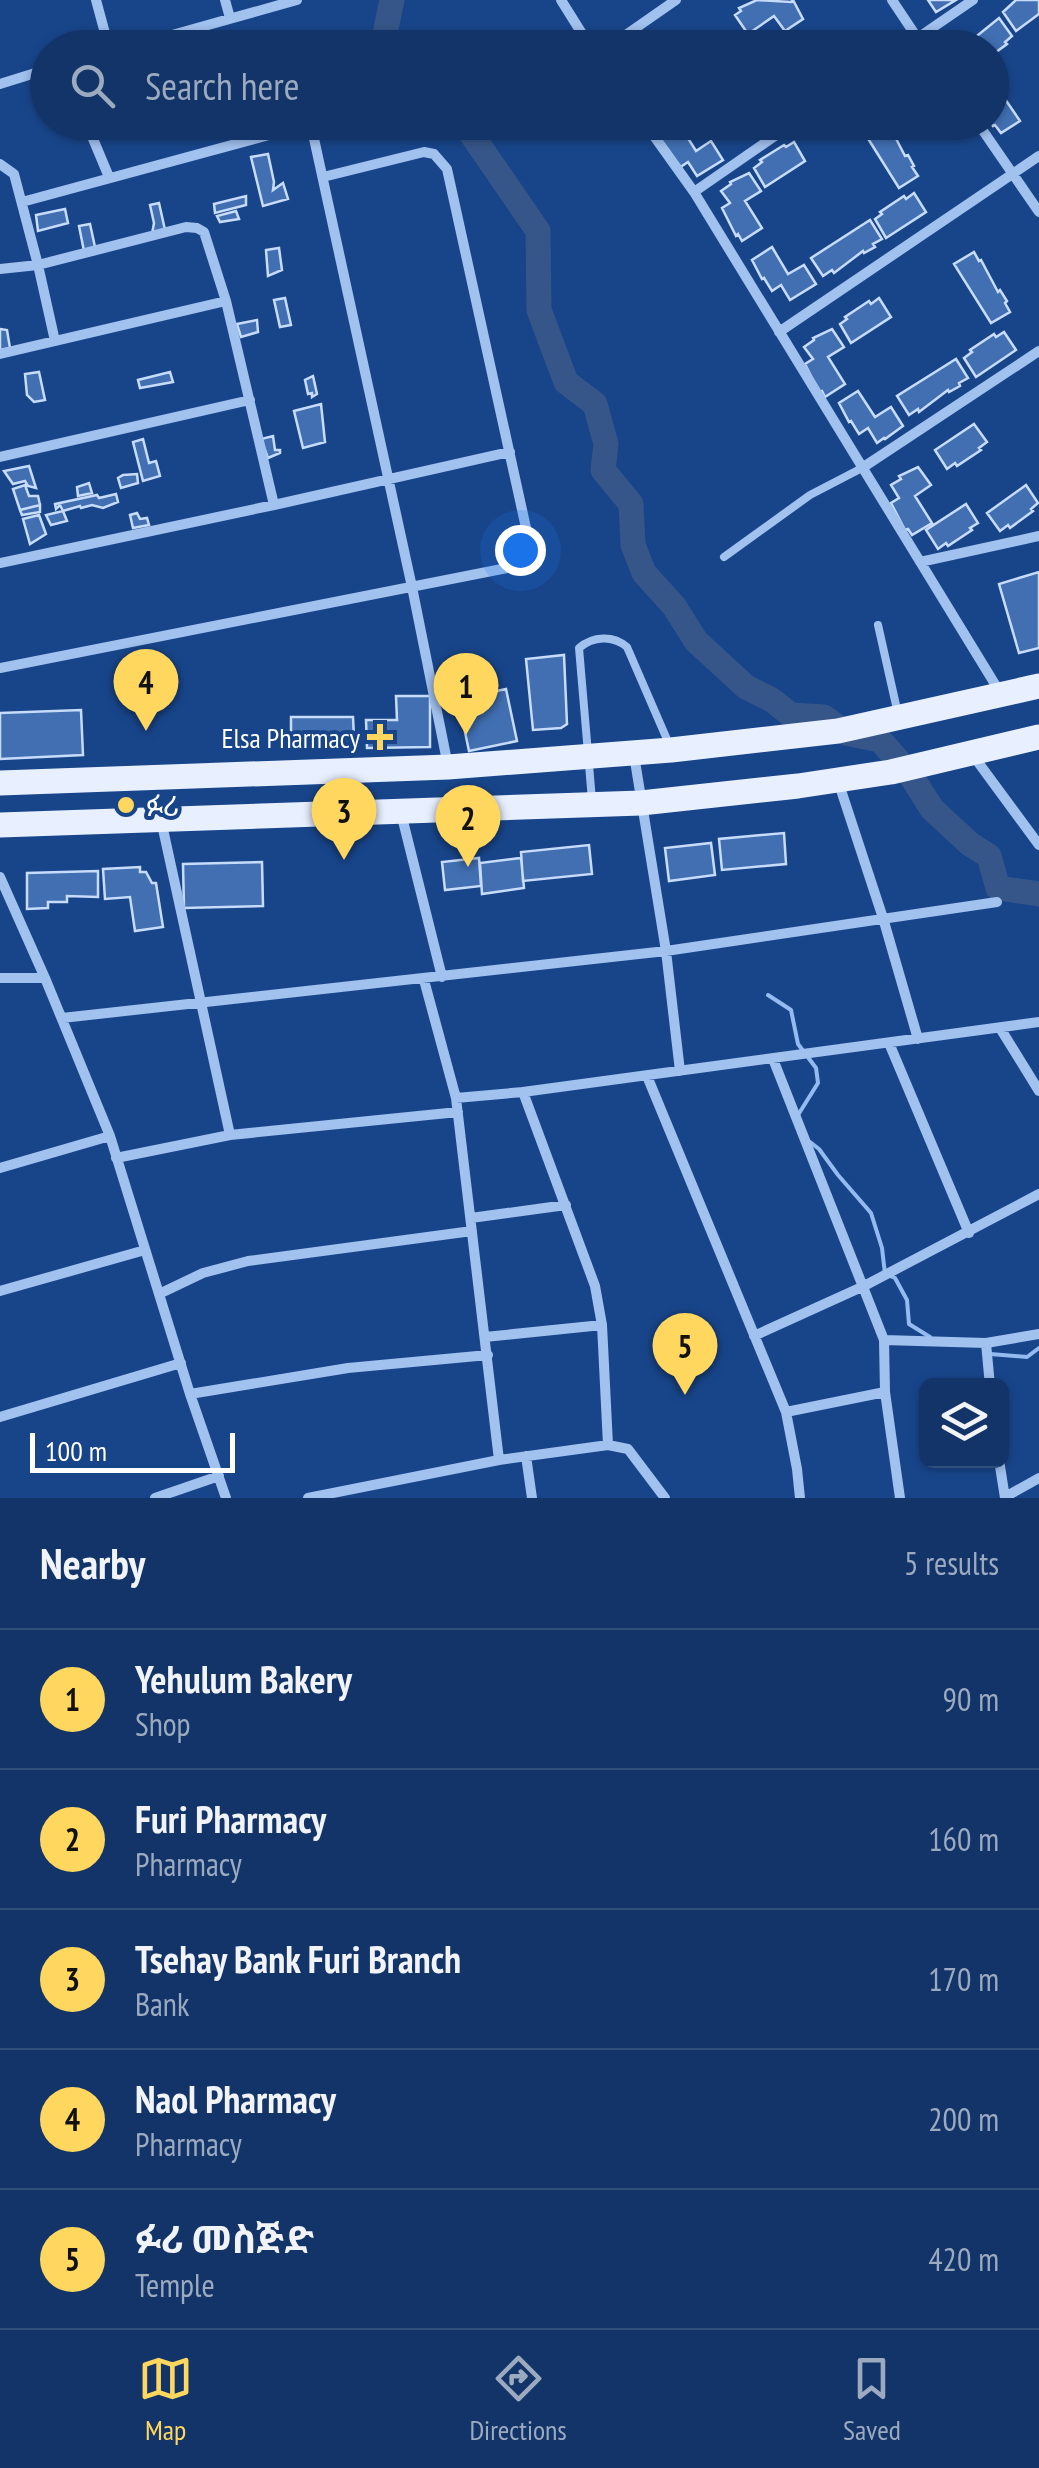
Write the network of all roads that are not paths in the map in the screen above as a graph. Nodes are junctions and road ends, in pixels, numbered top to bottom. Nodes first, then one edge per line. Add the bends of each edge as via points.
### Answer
1 (96, 0) edge
2 (225, 0) edge
3 (297, 0) edge
4 (561, 0) edge
5 (676, 0) edge
6 (892, 0) edge
7 (974, 0) edge
8 (230, 18) junction
9 (104, 30) edge
10 (188, 30) edge
11 (580, 30) edge
12 (633, 30) edge
13 (912, 30) edge
14 (937, 30) edge
15 (30, 75) edge
16 (0, 84) edge
17 (94, 140) edge
18 (250, 140) edge
19 (314, 140) edge
20 (657, 140) edge
21 (769, 140) edge
22 (989, 140) edge
23 (1039, 156) edge
24 (0, 164) edge
25 (1013, 174) junction
26 (323, 176) junction
27 (109, 177) junction
28 (694, 192) junction
29 (22, 202) junction
30 (1039, 212) edge
31 (38, 266) junction
32 (0, 269) edge
33 (226, 300) junction
34 (779, 332) junction
35 (55, 341) junction
36 (1039, 351) edge
37 (0, 354) edge
38 (250, 400) junction
39 (510, 452) junction
40 (0, 457) edge
41 (862, 468) junction
42 (388, 479) junction
43 (274, 505) junction
44 (1039, 536) edge
45 (724, 557) dead end
46 (920, 562) junction
47 (0, 563) edge
48 (412, 587) junction
49 (878, 626) dead end
50 (0, 668) edge
51 (1039, 686) edge
52 (1002, 696) junction
53 (899, 718) junction
54 (1039, 737) edge
55 (671, 750) junction
56 (634, 753) junction
57 (972, 753) junction
58 (588, 756) junction
59 (448, 768) junction
60 (838, 780) junction
61 (0, 783) edge
62 (641, 803) junction
63 (593, 804) junction
64 (401, 812) junction
65 (160, 820) junction
66 (0, 825) edge
67 (1039, 846) edge
68 (0, 877) edge
69 (997, 902) dead end
70 (884, 918) junction
71 (666, 951) junction
72 (442, 977) junction
73 (0, 978) edge
74 (45, 978) junction
75 (424, 980) junction
76 (201, 1004) junction
77 (62, 1018) junction
78 (1039, 1022) edge
79 (1000, 1028) junction
80 (918, 1039) junction
81 (888, 1043) junction
82 (773, 1059) junction
83 (680, 1071) junction
84 (647, 1076) junction
85 (1039, 1091) edge
86 (523, 1092) junction
87 (456, 1098) junction
88 (458, 1112) junction
89 (230, 1135) junction
90 (110, 1136) junction
91 (116, 1158) junction
92 (0, 1168) edge
93 (1039, 1194) edge
94 (566, 1206) junction
95 (471, 1218) junction
96 (472, 1231) junction
97 (969, 1232) junction
98 (146, 1250) junction
99 (864, 1286) junction
100 (0, 1291) edge
101 (159, 1294) junction
102 (602, 1325) junction
103 (1039, 1334) edge
104 (486, 1336) junction
105 (754, 1336) junction
106 (884, 1340) junction
107 (986, 1343) junction
108 (488, 1355) junction
109 (180, 1363) junction
110 (989, 1378) edge
111 (885, 1392) junction
112 (190, 1394) junction
113 (786, 1412) junction
114 (0, 1417) edge
115 (608, 1446) junction
116 (526, 1456) junction
117 (499, 1460) junction
118 (1000, 1468) edge
119 (219, 1476) junction
120 (1039, 1478) edge
121 (155, 1498) edge
122 (226, 1498) edge
123 (308, 1498) edge
124 (532, 1498) edge
125 (665, 1498) edge
126 (800, 1498) edge
127 (900, 1498) edge
128 (1005, 1498) edge

1 - 9 street
2 - 8 street
3 - 8 street
4 - 11 street
5 - 12 street
6 - 13 street
7 - 14 street
8 - 10 street
15 - 16 street
17 - 27 street
18 - 27 street
19 - 26 street
20 - 28 street
21 - 28 street
22 - 25 street
23 - 25 street
24 - 29 street via 14,174
25 - 30 street
25 - 34 street
26 - 39 street via 424,152 441,160
26 - 42 street
27 - 29 street
28 - 34 street
29 - 31 street
31 - 32 street
31 - 33 street via 196,228 204,232
31 - 35 street
33 - 35 street
33 - 38 street
34 - 41 street
35 - 37 street
36 - 41 street
38 - 40 street
38 - 43 street
39 - 42 street
39 - 48 street via 528,556 507,568
41 - 45 lane via 810,495
41 - 46 street
42 - 43 street
42 - 48 street
43 - 47 street
44 - 46 street
46 - 52 street
48 - 50 street
48 - 59 street
49 - 53 lane
51 - 52 main road
52 - 53 main road
53 - 55 main road
54 - 57 main road
55 - 56 main road
55 - 58 lane via 627,647 604,638 580,648
56 - 58 main road
56 - 62 street
57 - 60 main road
57 - 67 street
58 - 59 main road
58 - 63 lane
59 - 61 main road
60 - 62 main road
60 - 70 street
62 - 63 main road
62 - 71 street
63 - 64 main road
64 - 65 main road
64 - 72 street
65 - 66 main road
65 - 76 street
68 - 74 street
69 - 70 street
70 - 71 street
70 - 80 street
71 - 72 street
71 - 83 street
72 - 75 street
73 - 74 street
74 - 77 street
75 - 76 street
75 - 87 street
76 - 77 street
76 - 89 street
77 - 90 street
78 - 79 street
79 - 80 street
79 - 85 street
80 - 81 street
81 - 82 street
81 - 97 street
82 - 83 street
82 - 99 street
83 - 84 street
84 - 86 street
84 - 105 street
86 - 87 street
86 - 94 street
87 - 88 street
88 - 89 street
88 - 95 street
89 - 91 street
90 - 91 street
90 - 92 street
91 - 98 street
93 - 97 street
94 - 95 street
94 - 102 street
95 - 96 street
96 - 101 street via 248,1261
96 - 104 street
97 - 99 street
98 - 100 street
98 - 101 street
99 - 105 street
99 - 106 street
101 - 109 street
102 - 104 street
102 - 115 street
103 - 107 street
104 - 108 street
105 - 113 street
106 - 107 street
106 - 111 street
107 - 110 street
108 - 112 street via 348,1368
108 - 117 street
109 - 112 street
109 - 114 street
111 - 113 street
111 - 127 street
112 - 119 street
113 - 126 street
115 - 116 street
115 - 125 street via 628,1449
116 - 117 street
116 - 124 street
117 - 123 street
118 - 128 street
119 - 121 street
119 - 122 street
120 - 128 street

